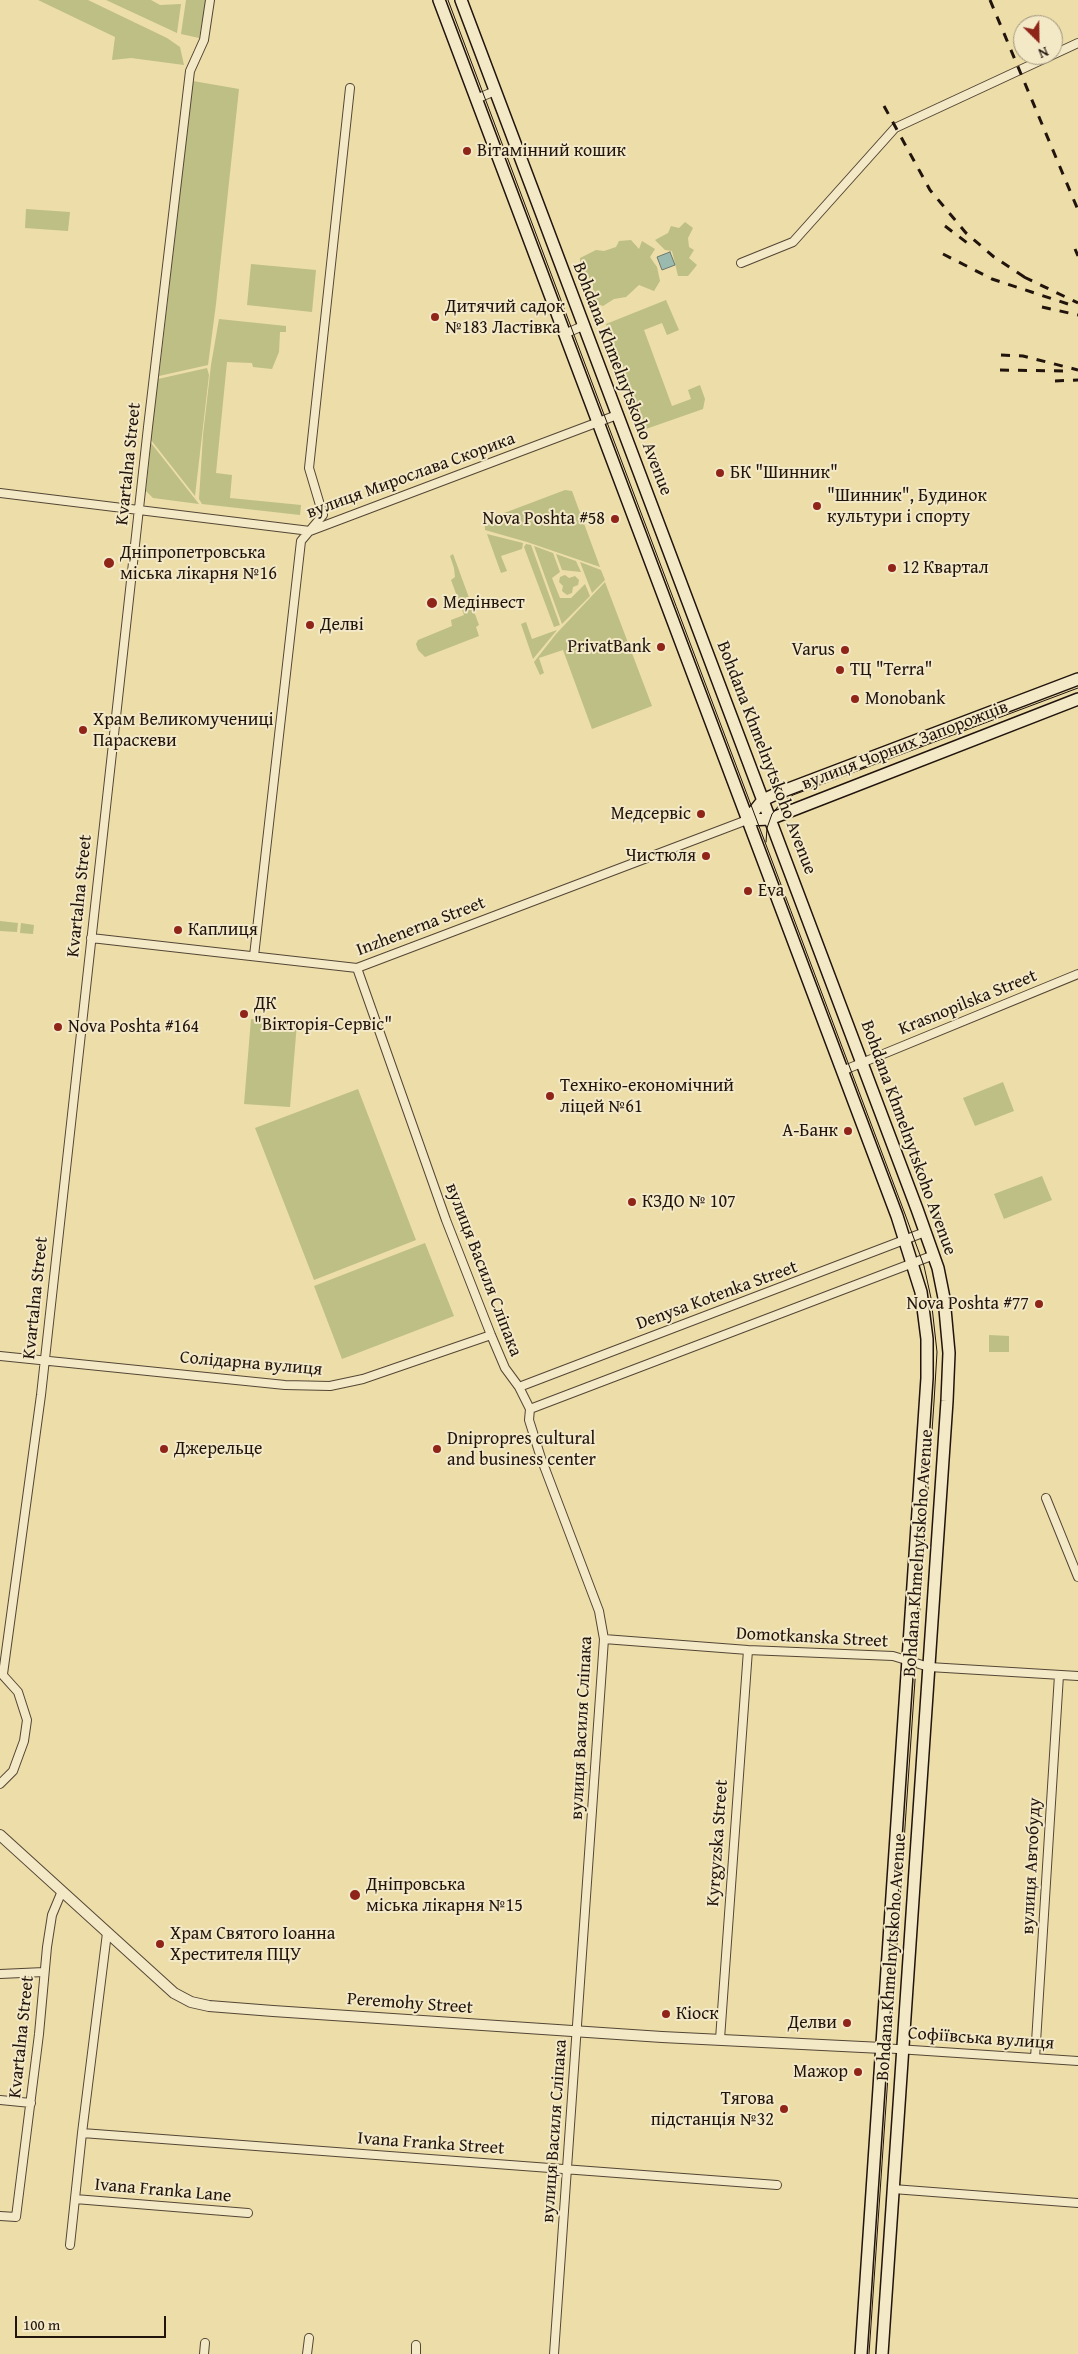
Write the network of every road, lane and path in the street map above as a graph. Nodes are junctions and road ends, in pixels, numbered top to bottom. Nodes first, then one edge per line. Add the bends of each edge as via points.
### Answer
1 (210, 0) edge
2 (439, 0) edge
3 (461, 0) edge
4 (1078, 43) edge
5 (350, 88) dead end
6 (495, 91) junction
7 (476, 99) junction
8 (741, 263) dead end
9 (583, 326) junction
10 (564, 334) junction
11 (617, 415) junction
12 (598, 423) junction
13 (0, 494) edge
14 (140, 510) junction
15 (310, 531) junction
16 (704, 644) junction
17 (684, 653) junction
18 (1078, 679) edge
19 (1078, 699) edge
20 (888, 751) junction
21 (895, 769) junction
22 (763, 800) junction
23 (770, 818) junction
24 (747, 820) junction
25 (91, 938) junction
26 (254, 956) junction
27 (356, 968) junction
28 (1078, 974) edge
29 (862, 1063) junction
30 (842, 1071) junction
31 (926, 1232) junction
32 (905, 1240) junction
33 (934, 1255) junction
34 (913, 1264) junction
35 (491, 1335) junction
36 (0, 1356) edge
37 (44, 1360) junction
38 (519, 1387) junction
39 (530, 1409) junction
40 (1046, 1498) dead end
41 (1078, 1577) edge
42 (604, 1639) junction
43 (748, 1650) junction
44 (908, 1660) junction
45 (929, 1666) junction
46 (2, 1673) edge
47 (1059, 1675) junction
48 (1078, 1676) edge
49 (0, 1784) edge
50 (0, 1835) edge
51 (62, 1890) junction
52 (108, 1933) junction
53 (44, 1972) junction
54 (0, 1974) edge
55 (577, 2031) junction
56 (720, 2039) junction
57 (882, 2048) junction
58 (903, 2049) junction
59 (1035, 2058) junction
60 (1078, 2061) edge
61 (0, 2100) edge
62 (31, 2103) junction
63 (82, 2133) junction
64 (567, 2169) junction
65 (777, 2185) dead end
66 (894, 2188) junction
67 (76, 2199) junction
68 (1078, 2203) edge
69 (248, 2213) dead end
70 (0, 2216) edge
71 (70, 2245) dead end
72 (309, 2338) dead end
73 (205, 2343) dead end
74 (416, 2345) dead end
75 (204, 2354) edge
76 (307, 2354) edge
77 (416, 2354) edge
78 (554, 2354) edge
79 (861, 2354) edge
80 (882, 2354) edge

1 - 14 street, Kvartalna Street via 204,40 190,72
2 - 7 main road, Bohdana Khmelnytskoho Avenue
3 - 6 main road, Bohdana Khmelnytskoho Avenue
4 - 8 street via 895,128 793,242
5 - 15 street via 309,468 323,515
6 - 7 street
6 - 9 main road, Bohdana Khmelnytskoho Avenue
7 - 10 main road, Bohdana Khmelnytskoho Avenue
9 - 10 street
9 - 11 main road, Bohdana Khmelnytskoho Avenue
10 - 12 main road, Bohdana Khmelnytskoho Avenue
11 - 12 street, вулиця Мирослава Скорика
11 - 16 main road, Bohdana Khmelnytskoho Avenue
12 - 15 street, вулиця Мирослава Скорика
12 - 17 main road, Bohdana Khmelnytskoho Avenue
13 - 14 street, вулиця Мирослава Скорика
14 - 15 street, вулиця Мирослава Скорика
14 - 25 street, Kvartalna Street
15 - 26 street via 301,541
16 - 17 main road
16 - 22 main road, Bohdana Khmelnytskoho Avenue
17 - 24 main road, Bohdana Khmelnytskoho Avenue
18 - 20 main road, вулиця Чорних Запорожців
19 - 21 main road, вулиця Чорних Запорожців
20 - 21 main road
20 - 22 main road, вулиця Чорних Запорожців
21 - 23 main road, вулиця Чорних Запорожців
22 - 23 main road, Bohdana Khmelnytskoho Avenue
22 - 24 main road, вулиця Чорних Запорожців
23 - 24 main road, вулиця Чорних Запорожців
23 - 29 main road, Bohdana Khmelnytskoho Avenue
24 - 27 street, Inzhenerna Street
24 - 30 main road, Bohdana Khmelnytskoho Avenue
25 - 26 street, Inzhenerna Street
25 - 37 street, Kvartalna Street
26 - 27 street, Inzhenerna Street
27 - 35 street, вулиця Василя Сліпака
28 - 29 street, Krasnopilska Street
29 - 30 street, Krasnopilska Street
29 - 31 main road, Bohdana Khmelnytskoho Avenue
30 - 32 main road, Bohdana Khmelnytskoho Avenue
31 - 32 street, Denysa Kotenka Street
31 - 33 main road, Bohdana Khmelnytskoho Avenue
32 - 34 main road, Bohdana Khmelnytskoho Avenue
32 - 38 street, Denysa Kotenka Street
33 - 34 street
33 - 45 main road, Bohdana Khmelnytskoho Avenue via 945,1303 949,1353
34 - 39 street
34 - 44 main road, Bohdana Khmelnytskoho Avenue via 924,1310 927,1355
35 - 37 street, Солідарна вулиця via 363,1379 330,1386 285,1385
35 - 38 street, вулиця Василя Сліпака via 505,1368
36 - 37 street, Солідарна вулиця
37 - 46 street, Kvartalna Street
38 - 39 street, вулиця Василя Сліпака
39 - 42 street, вулиця Василя Сліпака via 529,1420 540,1458 599,1611
40 - 41 street
42 - 43 street, Domotkanska Street
42 - 55 street, вулиця Василя Сліпака
43 - 44 street, Domotkanska Street via 893,1656
43 - 56 street, Kyrgyzska Street
44 - 45 street, Domotkanska Street
44 - 57 main road, Bohdana Khmelnytskoho Avenue
45 - 47 street, Domotkanska Street
45 - 58 main road, Bohdana Khmelnytskoho Avenue
46 - 49 street, Kvartalna Street via 18,1692 27,1720 24,1741 13,1771
47 - 48 street, Domotkanska Street
47 - 59 street, вулиця Автобуду
50 - 51 street, Peremohy Street
51 - 52 street, Peremohy Street
51 - 53 street, Kvartalna Street via 52,1915
52 - 55 street, Peremohy Street via 174,1993 191,2002 209,2006
52 - 63 street
53 - 54 street
53 - 62 street, Kvartalna Street
55 - 56 street, Peremohy Street
55 - 64 street, вулиця Василя Сліпака
56 - 57 street, Peremohy Street
57 - 58 street, Софіївська вулиця
57 - 79 main road, Bohdana Khmelnytskoho Avenue
58 - 59 street, Софіївська вулиця
58 - 66 main road, Bohdana Khmelnytskoho Avenue
59 - 60 street, Софіївська вулиця
61 - 62 street
62 - 70 street, Kvartalna Street via 16,2218
63 - 64 street, Ivana Franka Street
63 - 67 street
64 - 65 street, Ivana Franka Street
64 - 78 street, вулиця Василя Сліпака
66 - 68 street
66 - 80 main road, Bohdana Khmelnytskoho Avenue
67 - 69 street, Ivana Franka Lane
67 - 71 street
72 - 76 street
73 - 75 street
74 - 77 street

